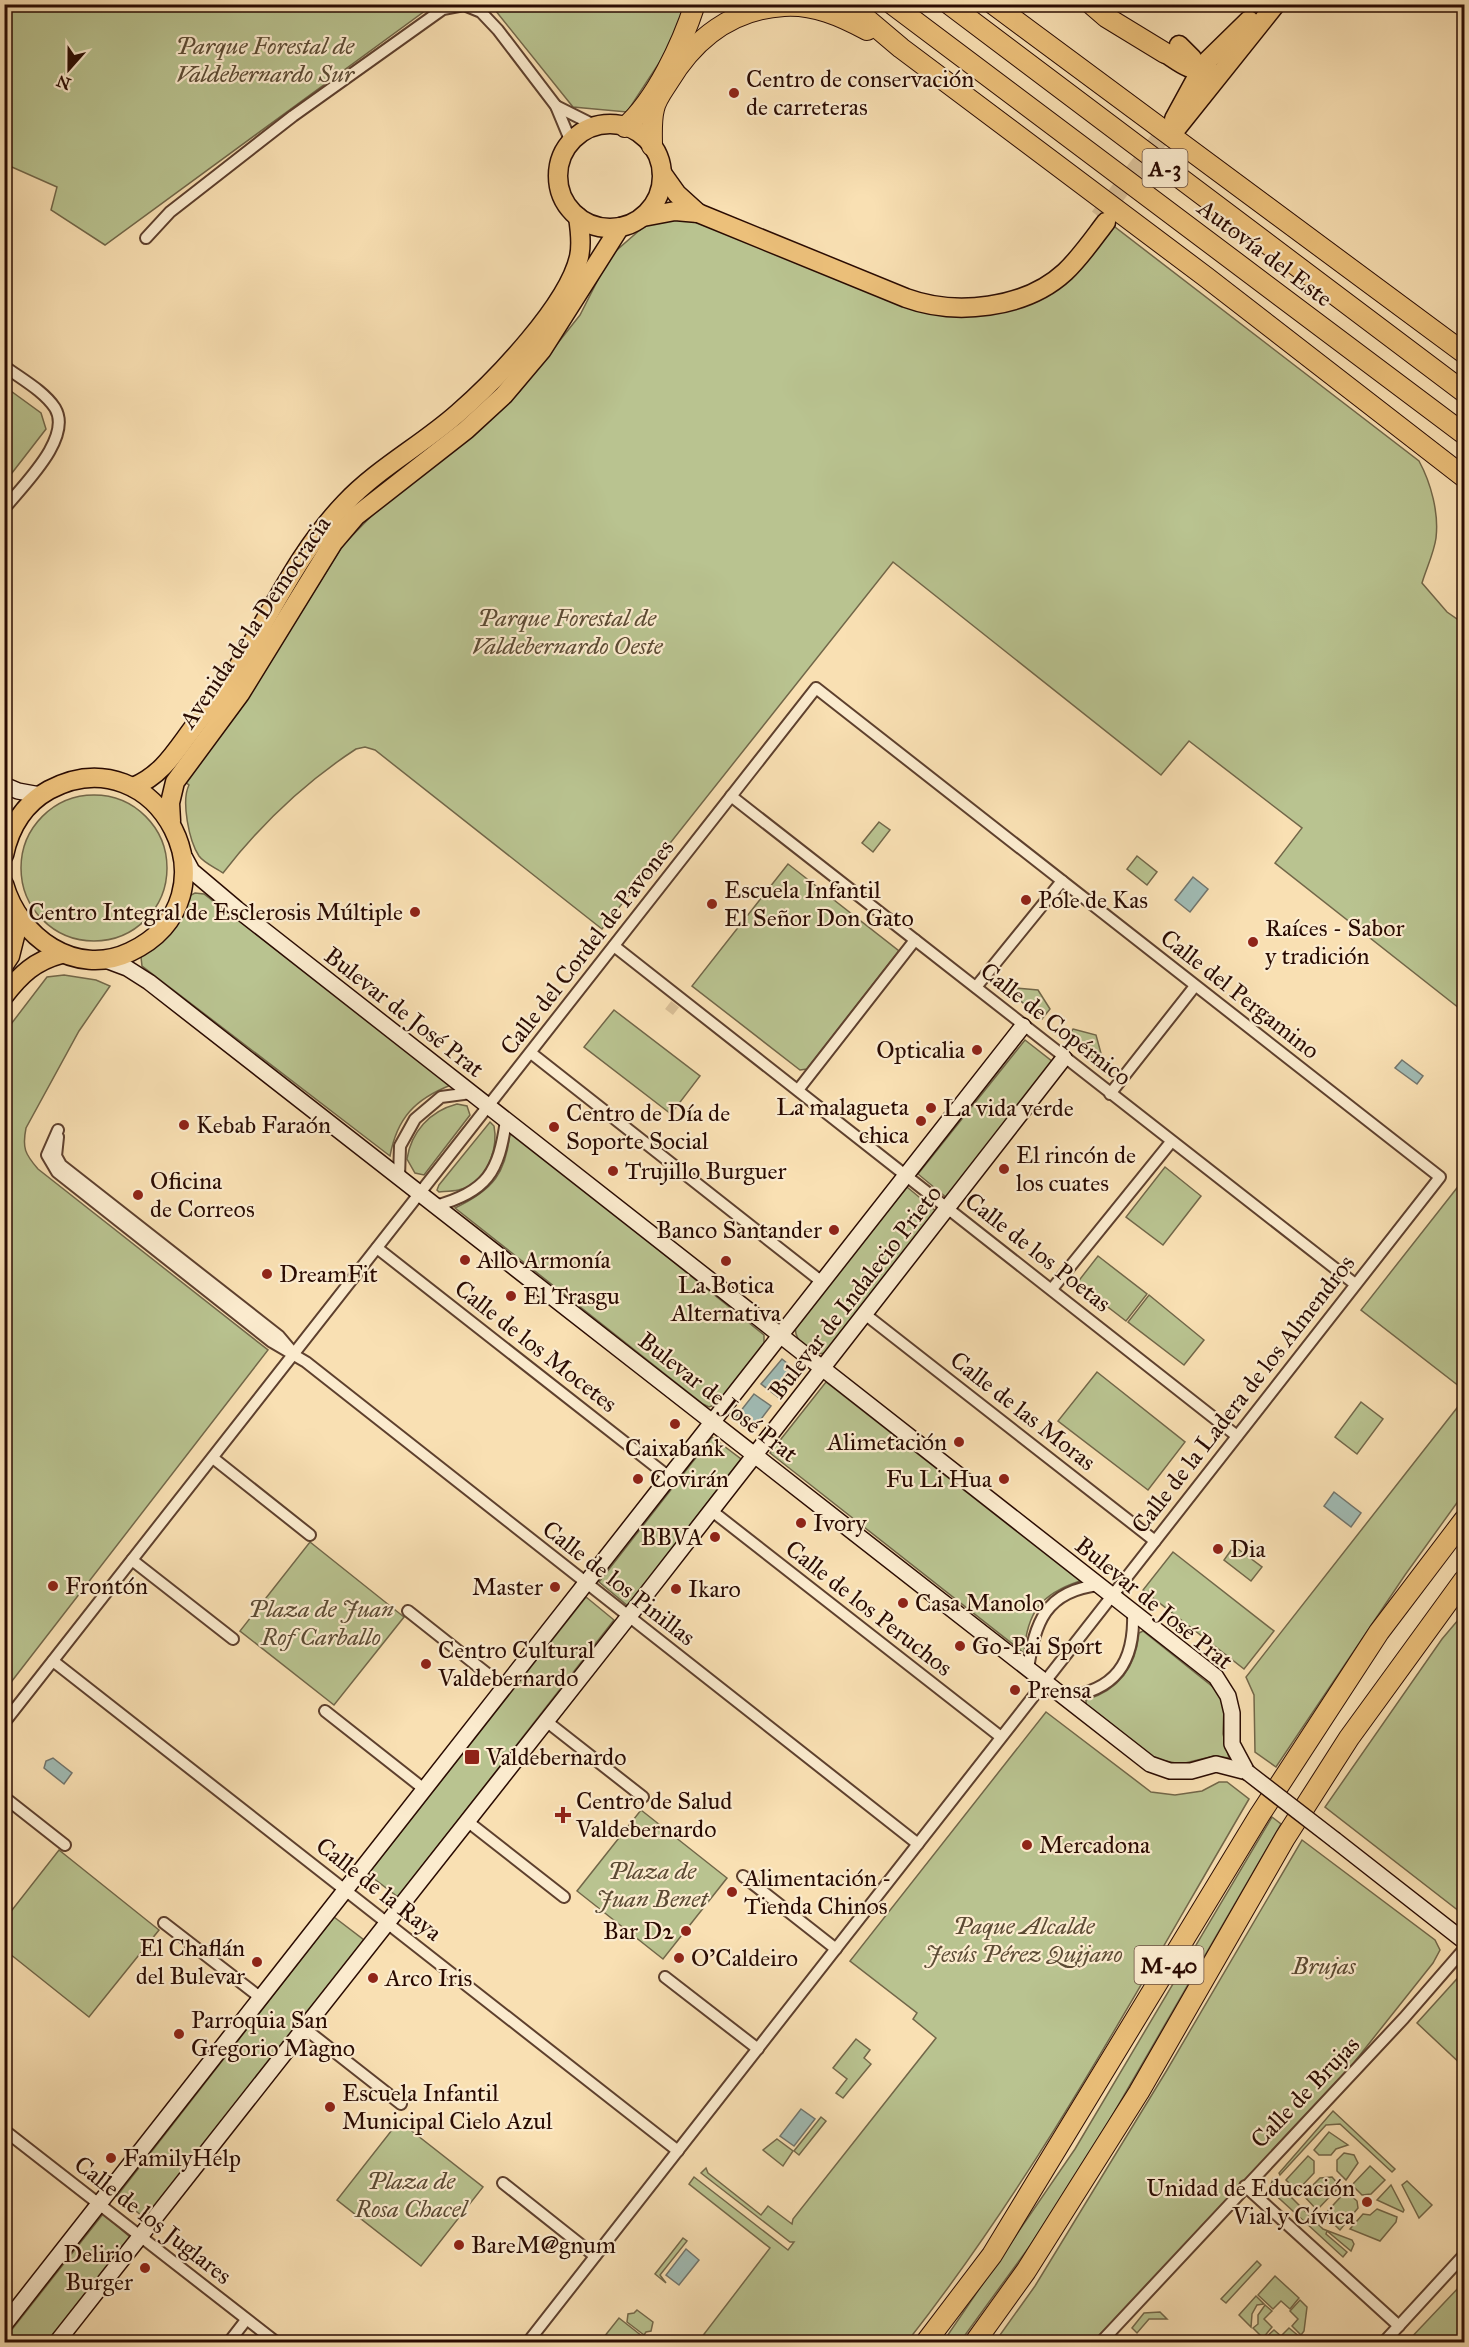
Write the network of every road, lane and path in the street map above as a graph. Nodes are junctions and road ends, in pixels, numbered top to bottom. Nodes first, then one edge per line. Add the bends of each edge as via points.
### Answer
1 (695, 4) edge
2 (849, 4) edge
3 (892, 4) edge
4 (949, 4) edge
5 (993, 4) edge
6 (1091, 4) edge
7 (1106, 4) edge
8 (1261, 4) edge
9 (1275, 4) edge
10 (1222, 46) junction
11 (901, 48) junction
12 (1172, 49) junction
13 (1199, 71) junction
14 (556, 106) junction
15 (1178, 120) junction
16 (596, 126) junction
17 (625, 127) junction
18 (571, 142) junction
19 (652, 146) junction
20 (662, 173) junction
21 (698, 213) junction
22 (578, 217) junction
23 (643, 217) junction
24 (1102, 219) tunnel mouth
25 (620, 227) junction
26 (146, 238) dead end
27 (1207, 242) junction
28 (1464, 353) edge
29 (4, 366) edge
30 (1464, 392) edge
31 (1464, 434) edge
32 (1464, 448) edge
33 (1464, 477) edge
34 (4, 509) edge
35 (816, 688) joint
36 (4, 785) edge
37 (133, 787) junction
38 (40, 795) junction
39 (731, 796) junction
40 (171, 820) junction
41 (9, 821) edge
42 (4, 855) edge
43 (185, 858) junction
44 (1062, 880) junction
45 (4, 884) edge
46 (19, 920) junction
47 (915, 940) junction
48 (614, 946) junction
49 (62, 954) junction
50 (104, 959) junction
51 (4, 964) edge
52 (1196, 986) junction
53 (975, 987) junction
54 (4, 996) edge
55 (1023, 1026) junction
56 (531, 1053) junction
57 (1064, 1059) junction
58 (798, 1090) junction
59 (471, 1093) junction
60 (1110, 1094) junction
61 (489, 1107) junction
62 (506, 1120) junction
63 (1171, 1142) junction
64 (906, 1175) junction
65 (399, 1177) junction
66 (1440, 1178) joint
67 (420, 1194) junction
68 (435, 1206) junction
69 (949, 1209) junction
70 (377, 1248) junction
71 (822, 1282) junction
72 (1355, 1284) junction
73 (1052, 1290) junction
74 (866, 1315) junction
75 (780, 1336) junction
76 (294, 1354) junction
77 (823, 1370) junction
78 (713, 1421) junction
79 (1237, 1436) junction
80 (755, 1455) junction
81 (213, 1458) junction
82 (669, 1477) junction
83 (711, 1511) junction
84 (1464, 1520) edge
85 (310, 1535) dead end
86 (1155, 1541) junction
87 (132, 1560) junction
88 (1464, 1580) edge
89 (586, 1583) junction
90 (1099, 1586) junction
91 (1113, 1597) junction
92 (1464, 1597) edge
93 (408, 1611) dead end
94 (1133, 1612) junction
95 (628, 1617) junction
96 (233, 1639) dead end
97 (1410, 1651) junction
98 (53, 1661) junction
99 (1028, 1670) junction
100 (1044, 1682) junction
101 (504, 1687) junction
102 (1064, 1697) junction
103 (326, 1711) dead end
104 (546, 1720) junction
105 (4, 1724) edge
106 (1001, 1737) junction
107 (1247, 1772) junction
108 (424, 1789) junction
109 (4, 1797) edge
110 (643, 1797) dead end
111 (467, 1821) junction
112 (918, 1844) junction
113 (65, 1845) dead end
114 (743, 1876) dead end
115 (345, 1890) junction
116 (564, 1897) dead end
117 (164, 1923) dead end
118 (387, 1923) junction
119 (1464, 1941) edge
120 (836, 1949) junction
121 (1464, 1949) edge
122 (665, 1977) dead end
123 (261, 1998) junction
124 (304, 2028) junction
125 (758, 2049) junction
126 (401, 2104) dead end
127 (4, 2130) edge
128 (678, 2151) junction
129 (502, 2184) dead end
130 (1245, 2186) junction
131 (99, 2205) junction
132 (140, 2236) junction
133 (1464, 2255) edge
134 (596, 2256) junction
135 (1455, 2265) junction
136 (1464, 2272) edge
137 (246, 2320) junction
138 (4, 2325) edge
139 (1399, 2326) junction
140 (57, 2343) edge
141 (229, 2343) edge
142 (276, 2343) edge
143 (528, 2343) edge
144 (926, 2343) edge
145 (975, 2343) edge
146 (1101, 2343) edge
147 (1384, 2343) edge

1 - 17 highway via 643,110
2 - 11 highway
3 - 27 highway, Autovía del Este / A-3
4 - 30 highway, Autovía del Este / A-3
5 - 28 highway
6 - 12 highway via 1107,17
7 - 12 highway
8 - 10 main road
9 - 13 main road via 1219,65
9 - 15 main road
10 - 12 main road
10 - 13 main road
11 - 19 highway via 838,14 810,7 756,9 711,31 677,68 654,109
11 - 33 highway
12 - 13 main road via 1192,58
12 - 15 main road via 1182,97
13 - 15 main road
14 - 16 street
14 - 18 street
14 - 26 street via 481,12 464,5 443,9 293,116 170,212
16 - 17 main road
16 - 18 main road
17 - 19 main road
18 - 22 main road via 561,160 558,181 564,201
19 - 20 main road
20 - 21 main road
20 - 23 main road via 658,197
21 - 23 main road via 675,211
21 - 24 main road via 914,301 942,307 1006,301 1042,288 1060,276
22 - 25 main road via 598,226
22 - 37 main road, Avenida de la Democracia via 581,244 575,270 528,340 493,381 457,414 345,502 291,574 228,681 161,771
23 - 25 main road
25 - 40 main road, Avenida de la Democracia via 548,341 504,394 466,430 356,516 333,543 240,694 175,782
27 - 31 highway, Autovía del Este / A-3
27 - 32 highway via 1308,331
29 - 34 street via 54,407 61,423 56,443
35 - 39 street, Calle del Cordel de Pavones
35 - 44 street, Calle del Pergamino
36 - 38 street
37 - 38 main road via 110,779 86,778
37 - 40 main road
38 - 41 main road
39 - 47 street, Calle de Copérnico
39 - 48 street, Calle del Cordel de Pavones
40 - 43 main road
41 - 42 main road
43 - 50 main road via 185,879 171,918 142,946
43 - 59 street, Bulevar de José Prat via 192,872 218,894
44 - 52 street, Calle del Pergamino
44 - 53 street
45 - 46 main road
46 - 49 main road
46 - 51 main road via 10,956
47 - 53 street, Calle de Copérnico
47 - 58 street
48 - 56 street, Calle del Cordel de Pavones
48 - 58 street, Calle de los Poetas via 678,1001
49 - 50 main road
49 - 54 main road via 29,968
50 - 65 street, Bulevar de José Prat via 138,974
52 - 60 street
52 - 66 street, Calle del Pergamino
53 - 55 street, Calle de Copérnico
55 - 57 street, Calle de Copérnico
55 - 64 street, Bulevar de Indalecio Prieto
56 - 61 street, Calle del Cordel de Pavones
56 - 71 street
57 - 60 street, Calle de Copérnico
57 - 69 street, Bulevar de Indalecio Prieto
58 - 64 street, Calle de los Poetas
59 - 61 street, Bulevar de José Prat
59 - 65 street via 441,1097 415,1119 400,1146
60 - 63 street, Calle de Copérnico
61 - 62 street, Bulevar de José Prat
61 - 67 street, Calle del Cordel de Pavones
62 - 68 street via 503,1146 489,1178 476,1191
62 - 75 street, Bulevar de José Prat
63 - 72 street, Calle de Copérnico
63 - 73 street
64 - 69 street, Calle de los Poetas
64 - 71 street, Bulevar de Indalecio Prieto
65 - 67 street, Bulevar de José Prat
66 - 72 street, Calle de la Ladera de los Almendros
67 - 68 street, Bulevar de José Prat
67 - 70 street, Calle del Cordel de Pavones
68 - 78 street, Bulevar de José Prat
69 - 73 street, Calle de los Poetas
69 - 74 street, Bulevar de Indalecio Prieto
70 - 76 street, Calle del Cordel de Pavones
70 - 82 street, Calle de los Mocetes
71 - 75 street, Bulevar de Indalecio Prieto
72 - 79 street, Calle de la Ladera de los Almendros
73 - 79 street, Calle de los Poetas
74 - 77 street, Bulevar de Indalecio Prieto
74 - 86 street, Calle de las Moras
75 - 77 street, Bulevar de José Prat
75 - 78 street, Bulevar de Indalecio Prieto
76 - 76 street, Calle de los Pinillas via 279,1336 61,1165 56,1156 58,1130 47,1155 57,1172 272,1342
76 - 81 street, Calle del Cordel de Pavones
76 - 89 street, Calle de los Pinillas
77 - 80 street, Bulevar de Indalecio Prieto
77 - 90 street, Bulevar de José Prat
78 - 80 street, Bulevar de José Prat
78 - 82 street, Bulevar de Indalecio Prieto
79 - 86 street, Calle de la Ladera de los Almendros
80 - 83 street, Bulevar de Indalecio Prieto
80 - 99 street, Bulevar de José Prat
81 - 85 street
81 - 87 street, Calle del Cordel de Pavones
82 - 89 street, Bulevar de Indalecio Prieto
83 - 95 street, Bulevar de Indalecio Prieto
83 - 106 street, Calle de los Peruchos
84 - 144 highway, M-40 via 1372,1642 1253,1826 992,2255
86 - 91 street, Calle de la Ladera de los Almendros
87 - 96 street
87 - 98 street, Calle del Cordel de Pavones
88 - 97 highway, M-40
89 - 95 street, Calle de los Pinillas
89 - 101 street, Bulevar de Indalecio Prieto
90 - 91 street, Bulevar de José Prat
90 - 99 street via 1079,1587 1060,1598 1039,1619
91 - 94 street, Bulevar de José Prat
91 - 100 street, Calle de la Ladera de los Almendros
92 - 97 highway
93 - 101 street
94 - 102 street via 1132,1641 1119,1671 1091,1692
94 - 107 street, Bulevar de José Prat via 1216,1677 1233,1713 1232,1744
95 - 104 street, Bulevar de Indalecio Prieto
95 - 112 street, Calle de los Pinillas
97 - 145 highway, M-40 via 1285,1838 1139,2092 1026,2271
98 - 105 street, Calle del Cordel de Pavones
98 - 115 street, Calle de la Raya
99 - 100 street, Bulevar de José Prat
100 - 102 street, Bulevar de José Prat
100 - 106 street, Calle de la Ladera de los Almendros
101 - 108 street, Bulevar de Indalecio Prieto
102 - 107 street, Bulevar de José Prat via 1150,1764 1170,1771 1191,1771 1216,1764
103 - 108 street
104 - 110 street
104 - 111 street, Bulevar de Indalecio Prieto
106 - 112 street, Calle de la Ladera de los Almendros
107 - 119 street, bridge
108 - 115 street, Bulevar de Indalecio Prieto
109 - 113 street
111 - 116 street
111 - 118 street, Bulevar de Indalecio Prieto
112 - 120 street, Calle de la Ladera de los Almendros
114 - 120 street
115 - 118 street, Calle de la Raya
115 - 123 street, Bulevar de Indalecio Prieto
117 - 123 street
118 - 124 street, Bulevar de Indalecio Prieto
118 - 128 street, Calle de la Raya
120 - 125 street, Calle de la Ladera de los Almendros
121 - 130 street, Calle de Brujas
122 - 125 street
123 - 131 street, Bulevar de Indalecio Prieto
124 - 126 street
124 - 132 street, Bulevar de Indalecio Prieto
125 - 128 street, Calle de la Ladera de los Almendros
127 - 131 street, Calle de los Juglares
128 - 134 street, Calle de la Ladera de los Almendros
129 - 134 street
130 - 139 street
130 - 146 street, Calle de Brujas
131 - 132 street, Calle de los Juglares
131 - 138 street, Bulevar de Indalecio Prieto
132 - 137 street, Calle de los Juglares
132 - 140 street, Bulevar de Indalecio Prieto
133 - 135 street
134 - 143 street, Calle de la Ladera de los Almendros
135 - 136 street
135 - 139 street
137 - 141 street
137 - 142 street, Calle de los Juglares
139 - 147 street

